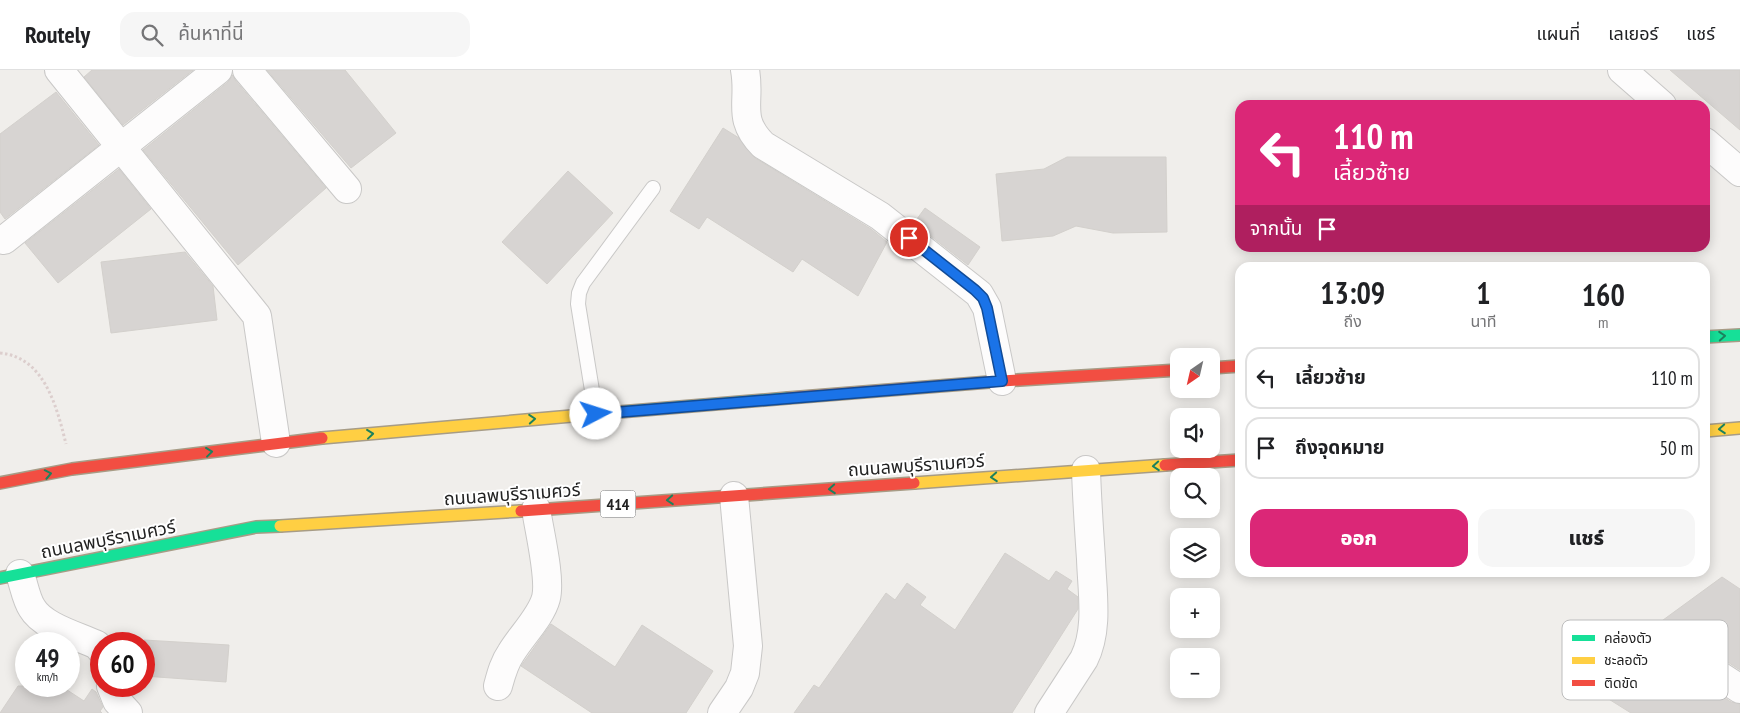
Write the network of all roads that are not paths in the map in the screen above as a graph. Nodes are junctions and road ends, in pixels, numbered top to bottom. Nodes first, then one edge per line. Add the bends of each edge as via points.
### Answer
1 (59, 70) edge
2 (218, 70) edge
3 (247, 70) edge
4 (745, 70) edge
5 (1622, 70) edge
6 (1656, 100) edge
7 (1710, 146) edge
8 (121, 147) junction
9 (1740, 172) edge
10 (653, 188) dead end
11 (346, 189) dead end
12 (4, 240) dead end
13 (1740, 335) edge
14 (1710, 337) edge
15 (1235, 366) edge
16 (1220, 367) edge
17 (1170, 371) edge
18 (1002, 381) junction
19 (596, 414) junction
20 (1740, 428) edge
21 (1710, 431) edge
22 (276, 443) junction
23 (1235, 460) edge
24 (1086, 470) junction
25 (0, 483) edge
26 (734, 496) junction
27 (536, 509) junction
28 (10, 576) edge
29 (90, 642) edge
30 (1728, 681) edge
31 (498, 686) dead end
32 (1740, 689) edge
33 (115, 697) edge
34 (128, 713) edge
35 (722, 713) edge
36 (1049, 713) edge

1 - 8 street
2 - 8 street
3 - 11 street
4 - 18 street via 746,117 751,131 764,145 880,216 983,298
5 - 6 street
7 - 9 street
8 - 12 street
8 - 22 street via 257,316
10 - 19 lane via 579,293 578,304
14 -> 13 main road
15 - 16 main road
17 - 18 main road
18 - 19 main road
22 -> 19 main road
20 -> 21 main road
25 -> 22 main road via 72,469
23 -> 24 main road, ถนนลพบุรีราเมศวร์ / 414
24 -> 26 main road, ถนนลพบุรีราเมศวร์ / 414
24 - 36 street via 1092,634 1084,659
26 -> 27 main road, ถนนลพบุรีราเมศวร์ / 414
26 - 35 street via 748,646 745,673
27 - 28 main road, ถนนลพบุรีราเมศวร์ / 414 via 256,527
27 - 31 street via 545,561 546,598 510,655
28 - 29 street via 38,616
30 - 32 street
33 - 34 street

